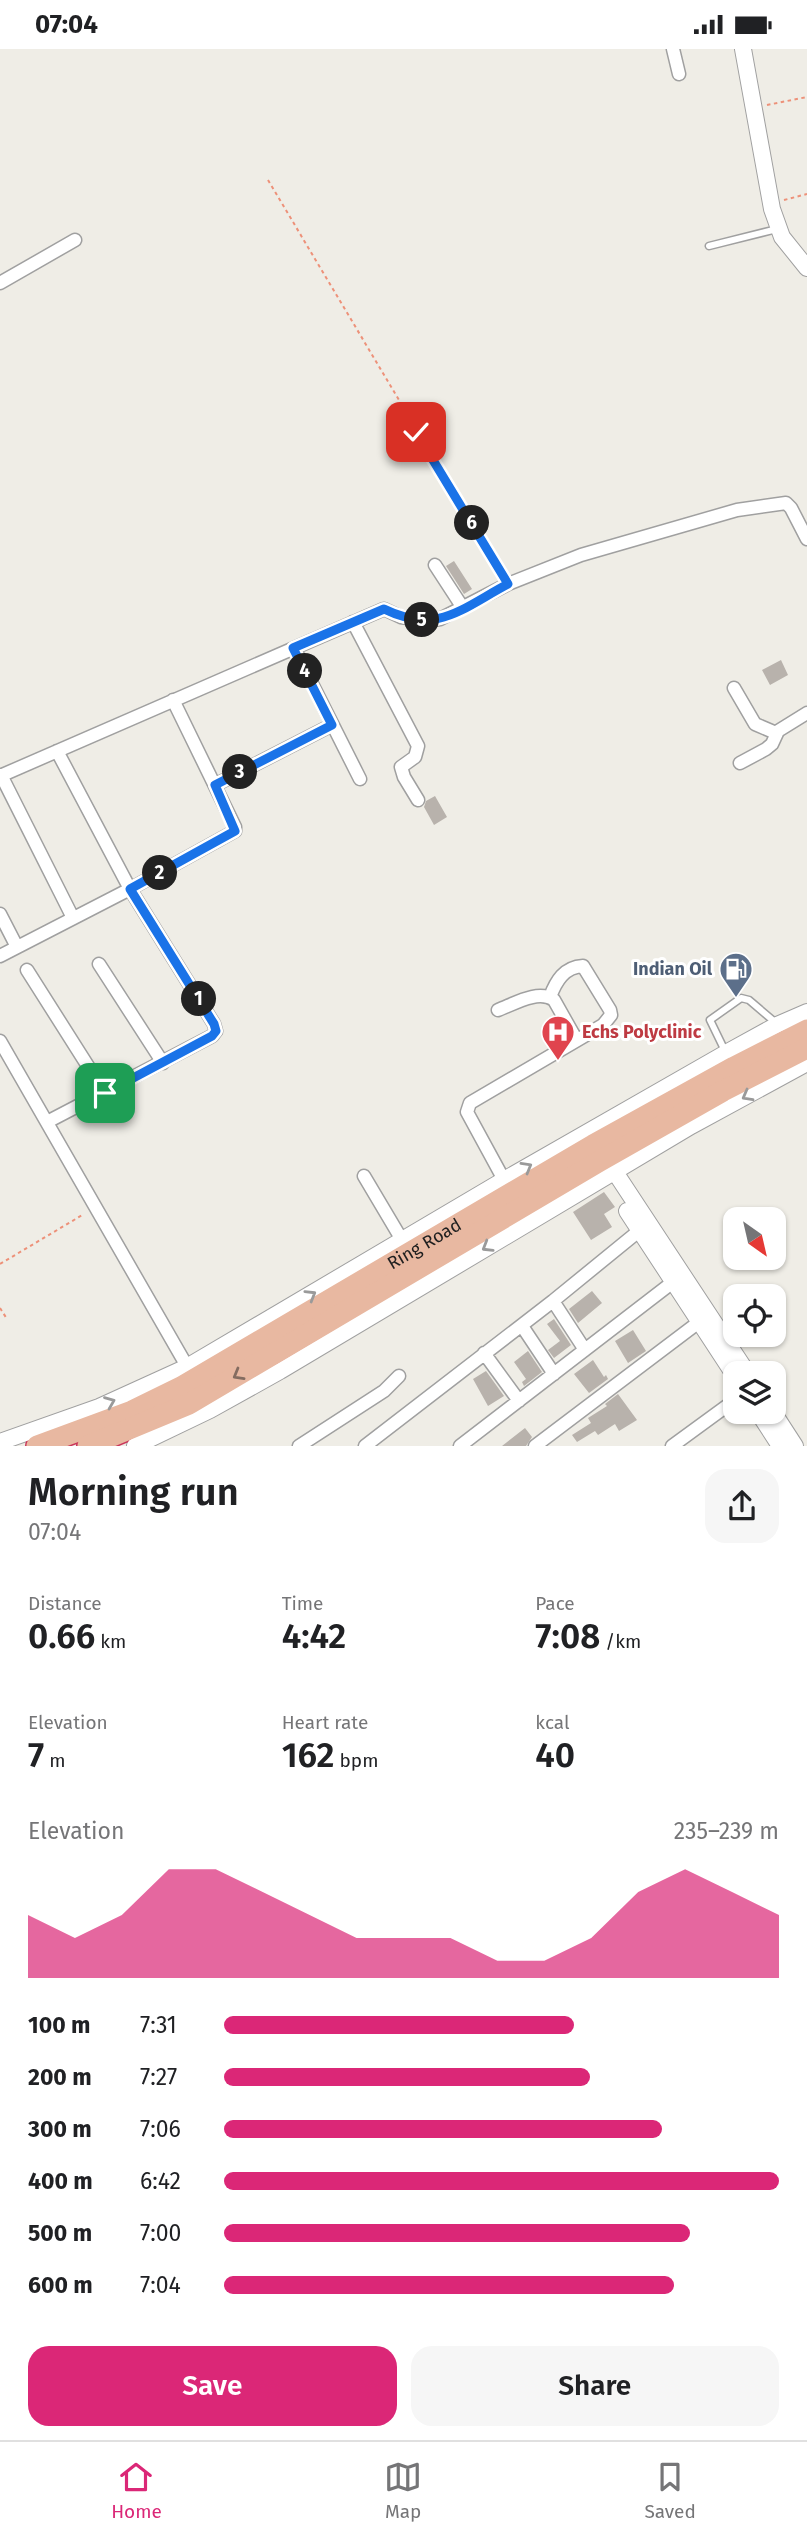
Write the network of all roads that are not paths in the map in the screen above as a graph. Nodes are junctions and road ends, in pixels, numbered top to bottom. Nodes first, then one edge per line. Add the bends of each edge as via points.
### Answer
1 (673, 49) edge
2 (743, 49) edge
3 (679, 74) dead end
4 (779, 228) junction
5 (75, 240) dead end
6 (709, 246) dead end
7 (807, 268) edge
8 (0, 283) edge
9 (807, 539) edge
10 (435, 565) dead end
11 (463, 608) junction
12 (353, 622) junction
13 (293, 648) junction
14 (734, 688) dead end
15 (173, 700) junction
16 (807, 713) edge
17 (332, 725) junction
18 (776, 733) junction
19 (57, 751) junction
20 (740, 763) dead end
21 (1, 776) edge
22 (360, 779) dead end
23 (215, 785) junction
24 (418, 800) dead end
25 (130, 889) junction
26 (0, 914) edge
27 (73, 918) junction
28 (17, 947) junction
29 (0, 956) edge
30 (99, 964) dead end
31 (27, 970) dead end
32 (550, 997) junction
33 (498, 1010) dead end
34 (807, 1011) edge
35 (807, 1030) edge
36 (576, 1039) junction
37 (0, 1041) edge
38 (796, 1049) edge
39 (730, 1060) junction
40 (163, 1063) junction
41 (105, 1093) junction
42 (47, 1122) junction
43 (605, 1167) junction
44 (364, 1176) dead end
45 (504, 1180) junction
46 (644, 1226) junction
47 (450, 1239) junction
48 (402, 1240) junction
49 (673, 1282) junction
50 (554, 1301) junction
51 (699, 1322) junction
52 (522, 1326) junction
53 (585, 1350) junction
54 (484, 1353) junction
55 (725, 1361) edge
56 (739, 1361) edge
57 (272, 1365) junction
58 (191, 1373) junction
59 (554, 1374) junction
60 (399, 1376) dead end
61 (519, 1401) junction
62 (723, 1408) edge
63 (765, 1424) edge
64 (781, 1424) edge
65 (380, 1435) junction
66 (75, 1436) edge
67 (0, 1442) edge
68 (157, 1442) edge
69 (776, 1445) edge
70 (37, 1446) edge
71 (135, 1446) edge
72 (299, 1446) edge
73 (365, 1446) edge
74 (388, 1446) edge
75 (460, 1446) edge
76 (535, 1446) edge
77 (672, 1446) edge
78 (795, 1446) edge

1 - 3 street
2 - 4 street
4 - 6 lane
4 - 7 street
5 - 8 street
9 - 11 street via 786,503 737,510 581,555
10 - 11 street
11 - 12 street via 427,621 384,609
12 - 13 street
12 - 24 street via 418,746 415,757 401,767
13 - 15 street
13 - 17 street
14 - 18 street via 755,724
15 - 19 street
15 - 23 street
16 - 18 street
17 - 22 street
17 - 23 street
18 - 20 street via 766,749
19 - 21 street
19 - 25 street
21 - 27 street
23 - 25 street via 235,831
25 - 27 street
25 - 40 street via 216,1031
26 - 28 street
27 - 28 street
28 - 29 street
30 - 40 street
31 - 41 street
32 - 33 street via 539,995
32 - 36 street
32 - 36 street via 563,974 573,967 585,968 611,1016
34 - 38 street
35 - 38 highway, Ring Road
36 - 45 street via 467,1108
37 - 42 street
38 - 39 highway, Ring Road
38 - 39 lane via 749,1000 741,998 710,1020
38 -> 43 highway, Ring Road
45 -> 39 street
39 - 47 highway, Ring Road
40 - 41 street
41 - 42 street
42 - 58 street
43 - 46 street
43 -> 47 highway, Ring Road
44 - 48 street
45 - 47 street
46 - 49 street
46 - 50 street
46 - 56 street
47 - 48 street
47 - 57 highway, Ring Road
47 - 58 highway, Ring Road
58 -> 48 street
49 - 51 street
49 - 53 street
50 - 52 street
50 - 53 street
51 - 55 street
51 - 76 street
52 - 54 street
52 - 59 street
53 - 59 street
54 - 61 street
54 - 65 street
57 -> 66 highway, Ring Road via 189,1404
57 - 68 street
66 -> 58 highway, Ring Road via 132,1411
59 - 61 street
60 - 72 street via 384,1391
61 - 75 street
62 - 77 street
63 - 69 street
64 - 78 street
65 - 73 street
65 - 74 street
66 - 67 street
66 - 70 highway, Ring Road
68 - 71 street

